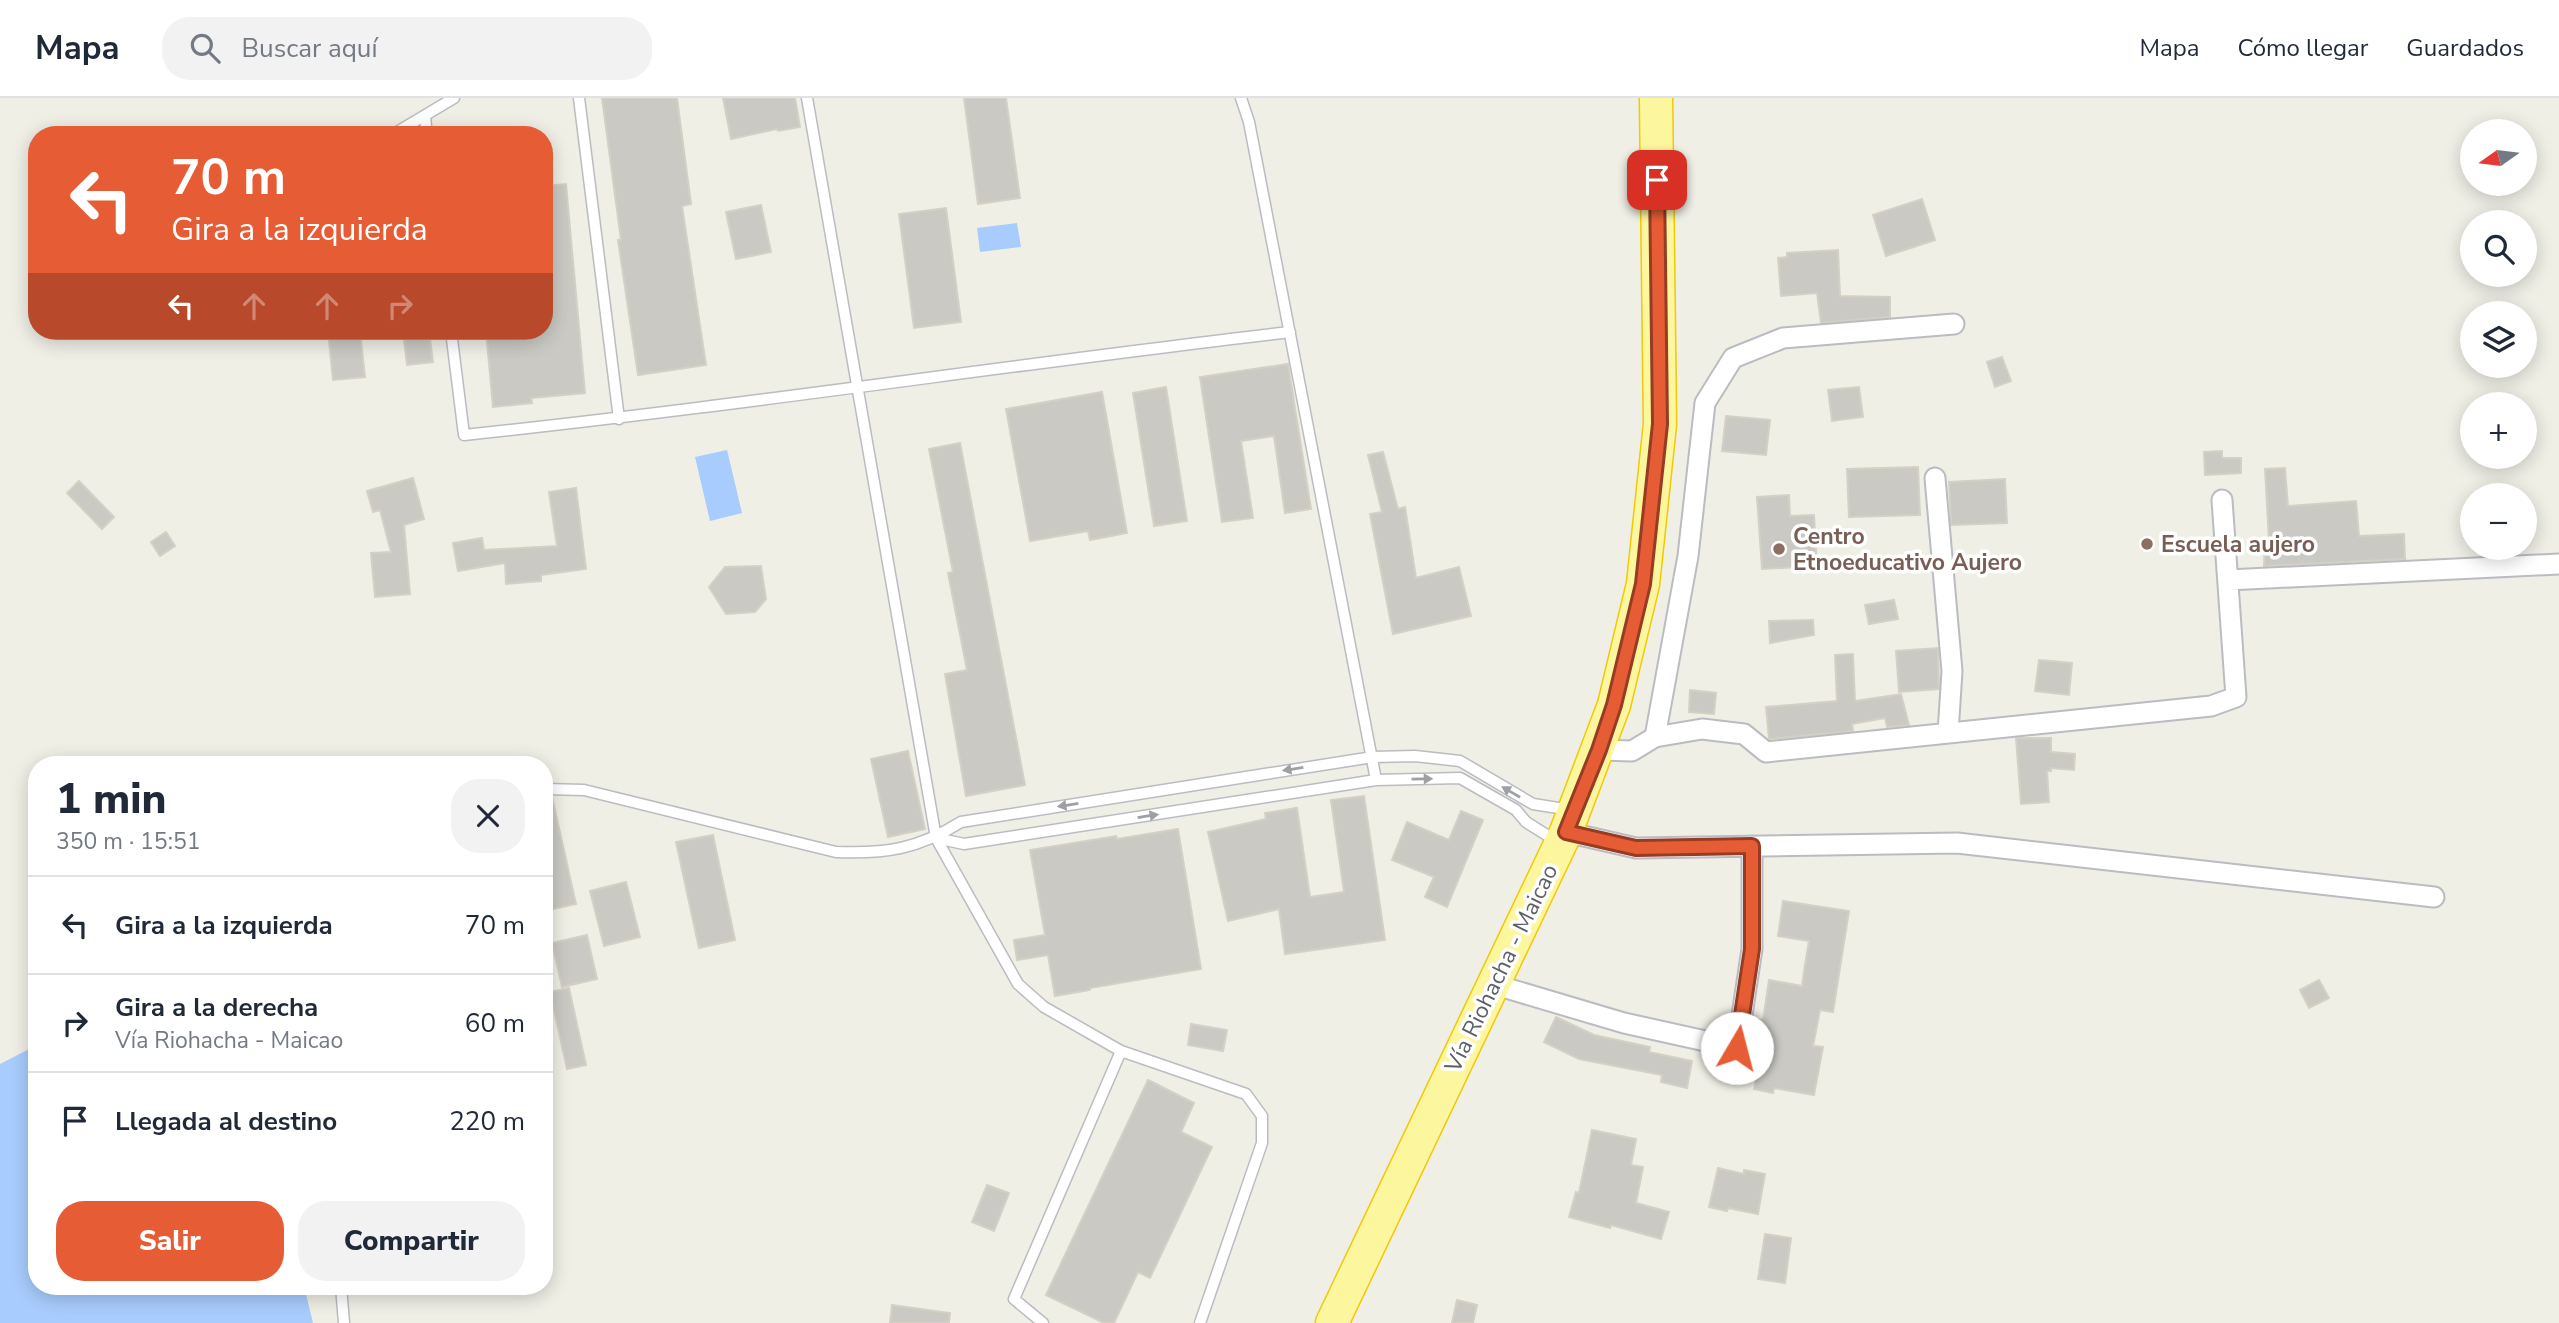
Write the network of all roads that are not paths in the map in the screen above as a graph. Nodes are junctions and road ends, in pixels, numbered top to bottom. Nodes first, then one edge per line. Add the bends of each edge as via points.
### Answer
1 (454, 98) edge
2 (579, 98) edge
3 (807, 98) edge
4 (1241, 98) edge
5 (1656, 98) edge
6 (425, 117) junction
7 (408, 126) edge
8 (426, 126) edge
9 (1954, 324) dead end
10 (1290, 332) junction
11 (452, 340) edge
12 (857, 387) junction
13 (619, 419) junction
14 (1935, 478) dead end
15 (2222, 500) dead end
16 (2559, 564) edge
17 (2228, 580) junction
18 (1948, 733) junction
19 (1655, 737) junction
20 (1599, 750) junction
21 (1373, 757) junction
22 (1376, 780) junction
23 (553, 789) edge
24 (1532, 804) junction
25 (1526, 822) junction
26 (1568, 829) junction
27 (936, 838) junction
28 (1752, 846) junction
29 (2434, 897) dead end
30 (1496, 985) junction
31 (1121, 1051) junction
32 (342, 1295) edge
33 (344, 1323) edge
34 (1043, 1323) edge
35 (1200, 1323) edge
36 (1332, 1323) edge

1 - 6 lane
2 - 13 lane
3 - 12 lane
4 - 10 lane
5 - 20 highway, Vía Riohacha - Maicao via 1660,424 1643,584
6 - 7 lane
6 - 8 lane
9 - 19 street via 1783,338 1733,358 1705,403 1688,556
10 - 12 lane
10 - 21 lane
11 - 13 lane via 464,436
12 - 13 lane
12 - 27 lane
14 - 18 street via 1952,671
15 - 17 street
16 - 17 street
17 - 18 street via 2236,697 2211,706
18 - 19 street via 1766,752 1744,734 1702,729
19 - 20 street via 1632,751
20 - 26 highway, Vía Riohacha - Maicao
21 - 22 lane
24 -> 21 lane via 1460,761
21 -> 27 lane via 961,822
22 -> 25 lane via 1460,778 1516,810
27 -> 22 lane via 964,844
23 - 27 lane via 584,790 836,852 869,853
24 - 25 lane
24 - 26 lane
25 - 26 lane
26 - 28 street via 1636,848
26 - 30 highway, Vía Riohacha - Maicao
27 - 31 lane via 1018,984 1044,1007
28 - 29 street via 1956,843
28 - 30 street via 1752,949 1737,1048 1624,1023
30 - 36 highway, Vía Riohacha - Maicao
31 - 34 lane via 1014,1299
31 - 35 lane via 1246,1094 1262,1116 1262,1143
32 - 33 lane

